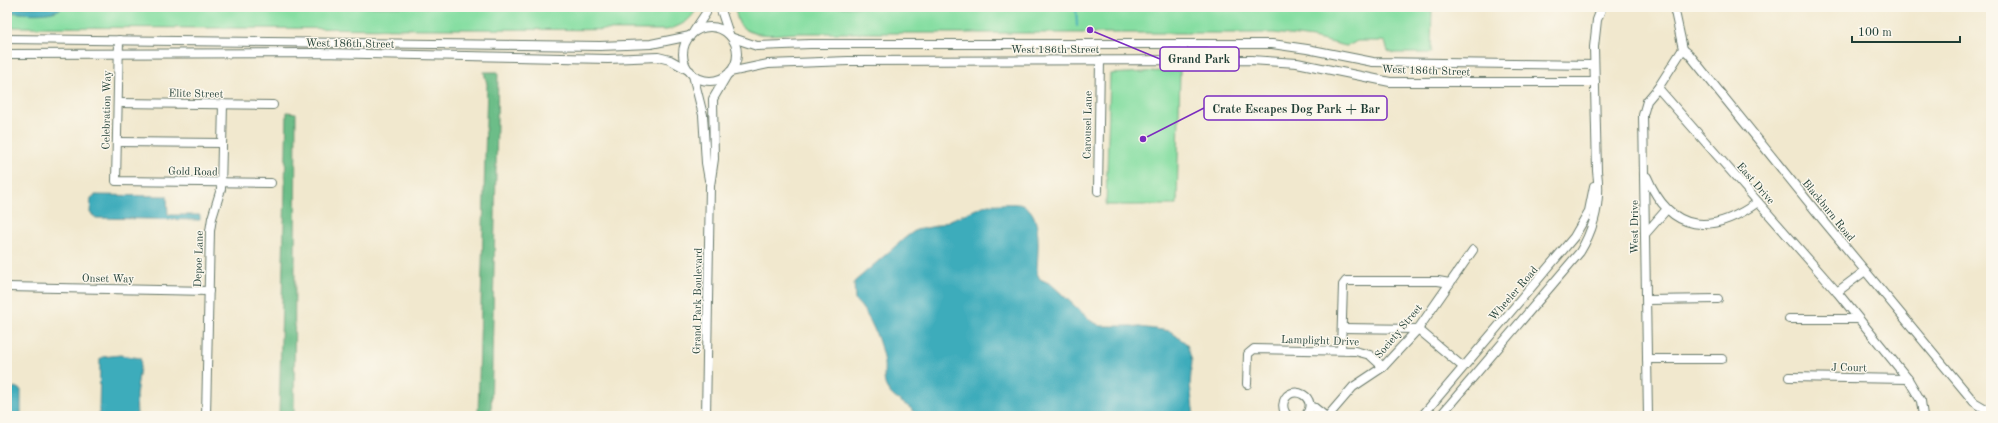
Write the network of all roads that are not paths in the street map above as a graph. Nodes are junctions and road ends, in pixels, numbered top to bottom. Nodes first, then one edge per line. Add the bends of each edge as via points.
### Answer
1 (708, 7) edge
2 (720, 7) edge
3 (1602, 7) edge
4 (1674, 7) edge
5 (691, 35) junction
6 (731, 36) junction
7 (7, 39) edge
8 (119, 40) junction
9 (1183, 44) junction
10 (1683, 49) junction
11 (7, 54) edge
12 (118, 54) junction
13 (1100, 60) junction
14 (1184, 60) junction
15 (1594, 60) junction
16 (691, 73) junction
17 (729, 73) junction
18 (1595, 82) junction
19 (1658, 88) junction
20 (118, 103) junction
21 (223, 104) junction
22 (273, 105) dead end
23 (116, 142) junction
24 (222, 143) junction
25 (1597, 171) junction
26 (1645, 173) junction
27 (116, 181) joint
28 (222, 182) junction
29 (271, 183) dead end
30 (710, 186) junction
31 (1098, 190) dead end
32 (1758, 202) junction
33 (1667, 209) junction
34 (1646, 233) junction
35 (1474, 250) dead end
36 (1865, 271) junction
37 (1450, 283) junction
38 (7, 287) edge
39 (208, 291) junction
40 (1837, 292) junction
41 (1718, 299) dead end
42 (1646, 300) junction
43 (1788, 319) dead end
44 (1858, 319) junction
45 (1342, 328) junction
46 (1418, 329) junction
47 (1341, 350) junction
48 (1647, 359) junction
49 (1722, 359) dead end
50 (1383, 367) junction
51 (1463, 367) junction
52 (1789, 377) dead end
53 (1908, 379) junction
54 (1248, 384) dead end
55 (1310, 407) junction
56 (1991, 412) edge
57 (206, 416) edge
58 (706, 416) edge
59 (1288, 416) edge
60 (1305, 416) edge
61 (1325, 416) edge
62 (1328, 416) edge
63 (1422, 416) edge
64 (1440, 416) edge
65 (1648, 416) edge
66 (1923, 416) edge

1 - 5 street
2 - 6 street
3 - 15 street, Wheeler Road via 1596,27
4 - 10 street
5 - 6 street via 701,28 711,26
5 - 8 street, West 186th Street via 651,44 600,46
5 - 16 street via 683,52 684,62
6 - 9 street, West 186th Street via 757,46
6 - 17 street via 737,48 737,58
7 - 8 street, West 186th Street
8 - 12 street, Celebration Way
9 - 14 street
9 - 15 street, West 186th Street via 1288,46 1373,62
10 - 19 street, West Drive
10 - 36 street, Blackburn Road
11 - 12 street, West 186th Street
12 - 16 street, West 186th Street via 319,53 608,59 658,57 670,60
12 - 20 street, Celebration Way
13 - 14 street, West 186th Street
13 - 17 street, West 186th Street via 834,61 768,64
13 - 31 street, Carousel Lane
14 - 18 street, West 186th Street via 1279,61 1390,82
15 - 18 street, Wheeler Road
16 - 17 street via 702,80 712,81
16 - 30 street, Grand Park Boulevard via 703,115
17 - 30 street, Grand Park Boulevard via 713,99 714,159
18 - 25 street, Wheeler Road
19 - 26 street, West Drive via 1644,106
19 - 32 street, East Drive
20 - 21 street, Elite Street
20 - 23 street, Celebration Way
21 - 22 street, Elite Street
21 - 24 street, Depoe Lane
23 - 24 street
23 - 27 street, Celebration Way
24 - 28 street, Depoe Lane
25 - 51 street, Wheeler Road via 1589,211 1574,237
25 - 64 street, Wheeler Road via 1597,210 1590,233 1580,252
26 - 33 street via 1654,192
26 - 34 street, West Drive
27 - 28 street, Gold Road
28 - 29 street, Gold Road
28 - 39 street, Depoe Lane via 210,225
30 - 58 street, Grand Park Boulevard
32 - 33 street via 1728,220 1706,225 1688,221
32 - 40 street, East Drive
33 - 34 street
34 - 42 street, West Drive
35 - 37 street, Society Street
36 - 40 street
36 - 56 street, Blackburn Road via 1974,402
37 - 45 street via 1438,280 1344,283
37 - 46 street, Society Street
38 - 39 street, Onset Way
39 - 57 street, Depoe Lane
40 - 44 street, East Drive
41 - 42 street
42 - 48 street, West Drive
43 - 44 street
44 - 53 street, East Drive
45 - 46 street
45 - 47 street
46 - 50 street, Society Street
46 - 51 street
47 - 50 street, Lamplight Drive via 1370,355
47 - 54 street, Lamplight Drive via 1251,350 1248,354
48 - 49 street
48 - 65 street, West Drive
50 - 62 street, Society Street via 1353,386
51 - 63 street, Wheeler Road
52 - 53 street, J Court
53 - 66 street, East Drive via 1921,401
55 - 59 street via 1304,395 1296,392 1291,394 1286,397 1283,404 1283,410
55 - 60 street
55 - 61 street

